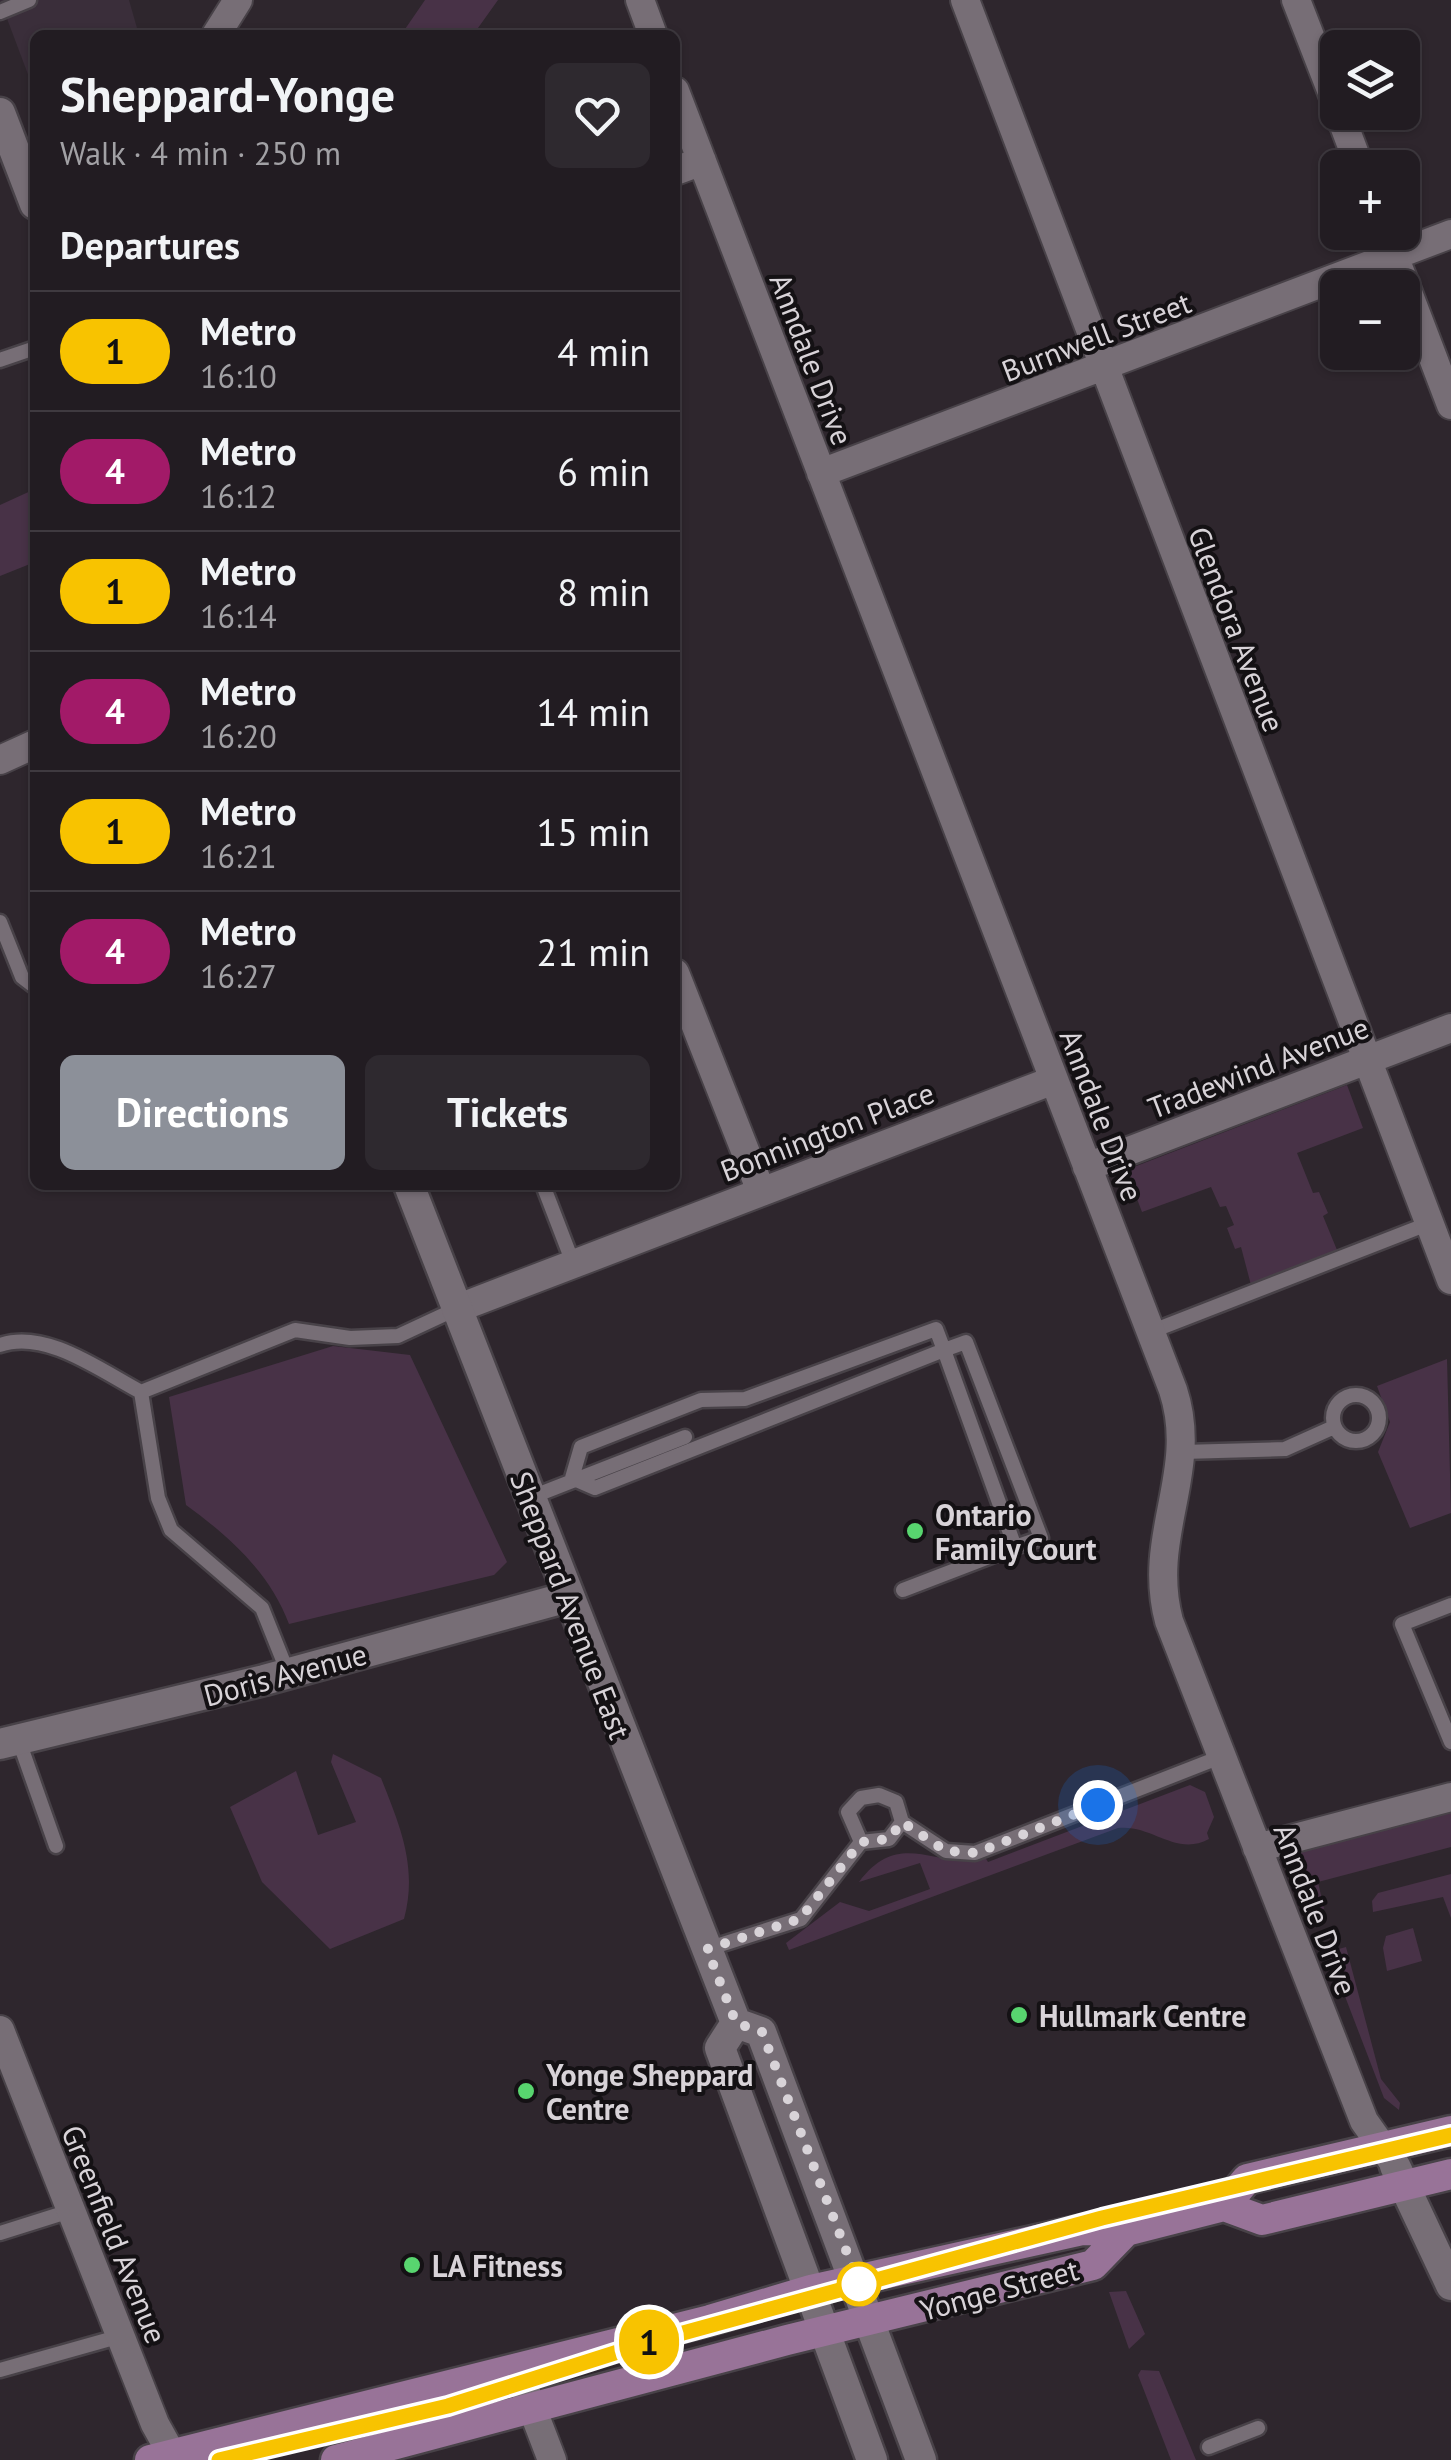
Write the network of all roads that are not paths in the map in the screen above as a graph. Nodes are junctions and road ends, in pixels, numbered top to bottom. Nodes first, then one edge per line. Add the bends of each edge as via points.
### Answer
1 (29, 0) edge
2 (238, 0) edge
3 (640, 0) edge
4 (965, 0) edge
5 (1296, 0) edge
6 (0, 12) edge
7 (219, 30) edge
8 (652, 30) edge
9 (1320, 63) edge
10 (680, 104) edge
11 (0, 113) edge
12 (26, 157) edge
13 (702, 161) junction
14 (680, 169) edge
15 (1451, 234) edge
16 (1420, 240) edge
17 (1377, 250) edge
18 (1391, 250) edge
19 (30, 350) edge
20 (0, 360) edge
21 (1103, 369) junction
22 (1451, 405) edge
23 (820, 473) junction
24 (30, 746) edge
25 (0, 760) edge
26 (0, 922) edge
27 (30, 983) edge
28 (680, 987) edge
29 (1451, 1028) edge
30 (1368, 1060) junction
31 (1054, 1080) junction
32 (1087, 1167) junction
33 (411, 1190) edge
34 (545, 1190) edge
35 (760, 1191) junction
36 (1430, 1223) junction
37 (572, 1263) junction
38 (1451, 1280) edge
39 (456, 1309) junction
40 (1150, 1332) junction
41 (0, 1346) edge
42 (944, 1350) junction
43 (140, 1392) junction
44 (746, 1399) junction
45 (756, 1424) junction
46 (1334, 1427) dead end
47 (685, 1437) dead end
48 (1183, 1452) junction
49 (572, 1478) junction
50 (529, 1498) junction
51 (1015, 1546) junction
52 (903, 1590) dead end
53 (568, 1597) junction
54 (1451, 1604) edge
55 (288, 1673) junction
56 (1451, 1742) edge
57 (10, 1743) edge
58 (1223, 1756) junction
59 (1451, 1797) edge
60 (902, 1822) junction
61 (861, 1842) junction
62 (56, 1846) dead end
63 (1257, 1848) junction
64 (707, 1949) junction
65 (736, 2023) junction
66 (0, 2030) edge
67 (1451, 2131) edge
68 (1395, 2166) junction
69 (1451, 2174) edge
70 (1224, 2206) junction
71 (70, 2211) junction
72 (1126, 2232) junction
73 (0, 2233) edge
74 (856, 2280) junction
75 (1451, 2285) edge
76 (811, 2290) junction
77 (870, 2322) junction
78 (825, 2331) junction
79 (121, 2336) junction
80 (0, 2370) edge
81 (518, 2370) junction
82 (532, 2407) junction
83 (1258, 2428) dead end
84 (1209, 2447) dead end
85 (166, 2458) edge
86 (336, 2460) edge
87 (552, 2460) edge
88 (872, 2460) edge
89 (920, 2460) edge

1 - 6 lane
2 - 7 street
3 - 8 street
4 - 21 street, Glendora Avenue
5 - 9 street
10 - 13 street, Anndale Drive
11 - 12 main road
13 - 14 street
13 - 23 street, Anndale Drive
15 - 16 street, Burnwell Street
17 - 21 street, Burnwell Street
18 - 22 street
19 - 20 lane
21 - 23 street, Burnwell Street
21 - 30 street, Glendora Avenue
23 - 31 street, Anndale Drive
24 - 25 street
26 - 27 lane
28 - 35 street
29 - 30 street, Tradewind Avenue
30 - 32 street, Tradewind Avenue
30 - 36 street, Glendora Avenue
31 - 32 street, Anndale Drive
31 - 35 street, Bonnington Place
32 - 40 street, Anndale Drive
33 - 39 main road, Sheppard Avenue East
34 - 37 lane
35 - 37 street, Bonnington Place
36 - 38 street, Glendora Avenue
36 - 40 lane
37 - 39 street, Bonnington Place
39 - 43 lane via 398,1336 296,1330
39 - 50 main road, Sheppard Avenue East
40 - 48 street, Anndale Drive via 1179,1407
41 - 43 lane via 16,1340 55,1348
42 - 44 lane via 936,1329
42 - 45 lane
42 - 51 lane
42 - 51 lane via 966,1342 1042,1538
43 - 55 lane via 158,1498 171,1530 262,1608
44 - 45 lane
44 - 49 lane via 701,1400 581,1447
45 - 49 lane via 595,1488
46 - 48 lane via 1286,1448
47 - 49 lane
48 - 58 street, Anndale Drive via 1161,1582 1169,1622
49 - 50 lane
50 - 53 main road, Sheppard Avenue East
51 - 52 lane
53 - 55 main road, Doris Avenue
53 - 64 main road, Sheppard Avenue East
54 - 56 lane via 1402,1624
55 - 57 main road, Doris Avenue
57 - 62 lane
58 - 60 lane via 976,1853 946,1851
58 - 63 street, Anndale Drive
59 - 63 street
60 - 61 lane via 889,1839
60 - 61 lane via 896,1802 860,1798 848,1812
61 - 64 lane via 800,1919
63 - 68 street, Anndale Drive via 1364,2121
64 - 65 main road, Sheppard Avenue East
65 - 74 main road, Sheppard Avenue East via 762,2032
65 - 76 main road via 720,2048
66 - 71 street, Greenfield Avenue
67 - 68 main road, Yonge Street
68 - 69 main road, Yonge Street
68 - 70 main road, Yonge Street via 1262,2220
68 - 70 main road, Yonge Street via 1247,2178
68 - 75 main road
70 - 72 main road, Yonge Street
71 - 73 lane
71 - 79 street, Greenfield Avenue
72 - 74 main road, Yonge Street via 1082,2230
72 - 77 main road, Yonge Street via 1093,2265
74 - 76 main road, Yonge Street
74 - 77 main road
76 - 78 main road
76 - 81 main road, Yonge Street
77 - 78 main road, Yonge Street
77 - 89 main road
78 - 82 main road, Yonge Street
78 - 88 main road
79 - 80 lane
79 - 85 street, Greenfield Avenue
81 - 82 street
81 - 85 main road, Yonge Street
82 - 86 main road, Yonge Street
82 - 87 street
83 - 84 lane

